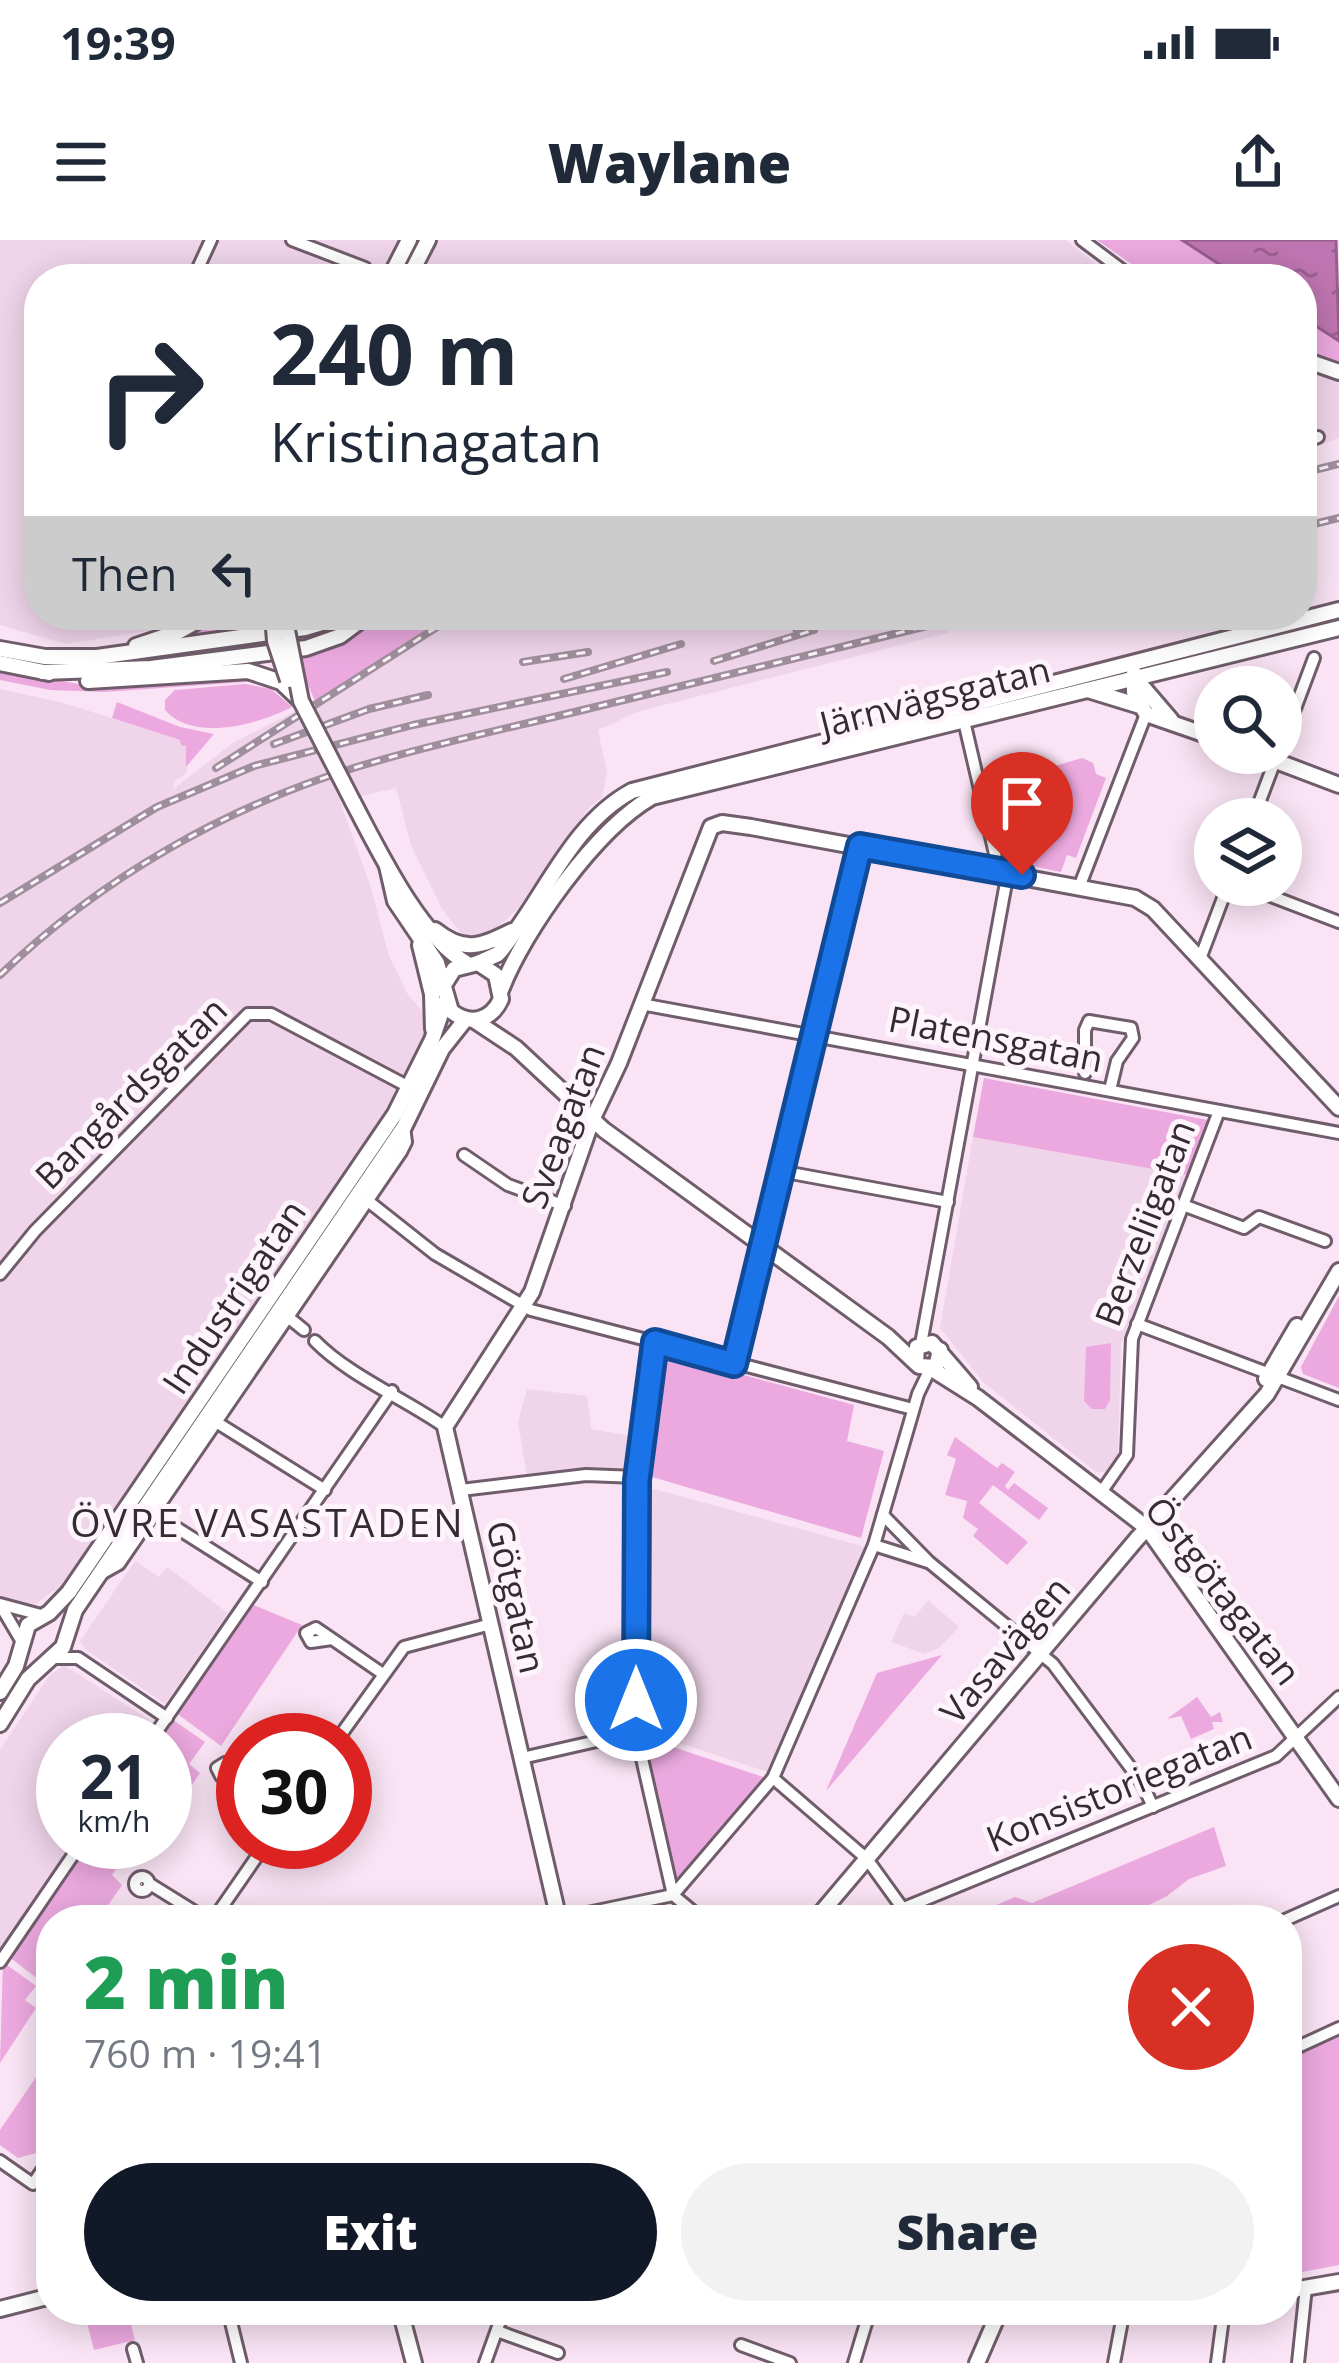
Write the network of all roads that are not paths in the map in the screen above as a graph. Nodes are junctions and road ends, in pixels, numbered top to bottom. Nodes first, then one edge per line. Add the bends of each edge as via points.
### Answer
1 (292, 240) edge
2 (428, 240) edge
3 (1082, 240) edge
4 (419, 258) junction
5 (355, 264) edge
6 (413, 264) edge
7 (421, 264) edge
8 (1114, 264) edge
9 (1339, 628) edge
10 (182, 630) edge
11 (275, 630) edge
12 (286, 630) edge
13 (291, 630) edge
14 (348, 630) edge
15 (1270, 630) edge
16 (0, 649) edge
17 (97, 657) junction
18 (1314, 658) dead end
19 (0, 663) edge
20 (1133, 670) junction
21 (44, 672) junction
22 (1088, 690) junction
23 (1302, 690) edge
24 (297, 695) junction
25 (1143, 710) junction
26 (964, 721) junction
27 (1178, 725) junction
28 (1194, 731) edge
29 (1302, 766) edge
30 (1339, 785) edge
31 (860, 846) junction
32 (387, 866) junction
33 (1003, 872) junction
34 (1080, 886) junction
35 (1220, 906) edge
36 (1297, 906) edge
37 (423, 921) junction
38 (1339, 922) edge
39 (517, 928) junction
40 (417, 937) junction
41 (1200, 958) junction
42 (472, 963) junction
43 (444, 993) junction
44 (500, 996) junction
45 (641, 1004) junction
46 (470, 1020) junction
47 (812, 1035) junction
48 (432, 1040) junction
49 (516, 1048) junction
50 (972, 1064) junction
51 (1084, 1072) dead end
52 (409, 1088) junction
53 (1110, 1090) junction
54 (1339, 1108) edge
55 (1219, 1112) junction
56 (592, 1120) junction
57 (404, 1127) junction
58 (1339, 1133) edge
59 (464, 1156) dead end
60 (780, 1171) junction
61 (368, 1201) junction
62 (948, 1202) junction
63 (1183, 1205) junction
64 (565, 1206) junction
65 (1324, 1241) dead end
66 (762, 1246) junction
67 (1339, 1254) edge
68 (1339, 1271) edge
69 (0, 1274) edge
70 (524, 1307) junction
71 (288, 1317) junction
72 (1137, 1324) junction
73 (304, 1330) dead end
74 (888, 1337) junction
75 (315, 1341) dead end
76 (655, 1342) junction
77 (929, 1346) junction
78 (734, 1364) junction
79 (924, 1367) junction
80 (1273, 1376) junction
81 (392, 1391) junction
82 (978, 1398) junction
83 (1339, 1400) edge
84 (913, 1409) junction
85 (216, 1422) junction
86 (445, 1427) junction
87 (637, 1477) junction
88 (325, 1490) junction
89 (460, 1490) junction
90 (1102, 1491) junction
91 (153, 1513) junction
92 (883, 1515) junction
93 (1147, 1528) junction
94 (874, 1545) junction
95 (929, 1562) junction
96 (100, 1574) junction
97 (262, 1582) junction
98 (0, 1605) edge
99 (45, 1614) junction
100 (491, 1624) junction
101 (68, 1633) junction
102 (332, 1639) dead end
103 (22, 1644) junction
104 (1041, 1653) junction
105 (78, 1658) junction
106 (48, 1660) junction
107 (383, 1674) junction
108 (0, 1692) edge
109 (1339, 1697) edge
110 (159, 1713) edge
111 (170, 1713) edge
112 (356, 1713) edge
113 (0, 1724) edge
114 (636, 1732) junction
115 (1298, 1740) junction
116 (522, 1758) junction
117 (773, 1778) junction
118 (1339, 1799) edge
119 (1153, 1807) junction
120 (867, 1859) junction
121 (64, 1869) edge
122 (247, 1869) edge
123 (150, 1884) dead end
124 (673, 1895) junction
125 (1339, 1896) edge
126 (39, 1905) edge
127 (185, 1905) edge
128 (221, 1905) edge
129 (556, 1905) edge
130 (626, 1905) edge
131 (685, 1905) edge
132 (828, 1905) edge
133 (901, 1905) edge
134 (929, 1905) edge
135 (36, 1909) edge
136 (1302, 1912) edge
137 (0, 1962) edge
138 (1339, 2028) edge
139 (1302, 2045) edge
140 (0, 2161) edge
141 (36, 2180) edge
142 (1335, 2282) edge
143 (1306, 2287) junction
144 (1302, 2288) edge
145 (36, 2300) edge
146 (0, 2309) edge
147 (232, 2325) edge
148 (404, 2325) edge
149 (498, 2325) edge
150 (865, 2325) edge
151 (993, 2325) edge
152 (1121, 2325) edge
153 (1222, 2325) edge
154 (496, 2331) junction
155 (741, 2345) dead end
156 (134, 2349) dead end
157 (558, 2353) dead end
158 (137, 2363) edge
159 (241, 2363) edge
160 (414, 2363) edge
161 (485, 2363) edge
162 (790, 2363) edge
163 (854, 2363) edge
164 (977, 2363) edge
165 (1114, 2363) edge
166 (1217, 2363) edge
167 (1298, 2363) edge

1 - 5 street
2 - 4 main road
3 - 8 street
4 - 6 main road
4 - 7 main road
9 - 20 main road, Järnvägsgatan
10 - 17 main road
11 - 24 main road, bridge
12 - 24 main road, bridge
13 - 17 main road
14 - 21 main road via 306,649
15 - 20 main road, Järnvägsgatan
16 - 17 main road
18 - 23 street
19 - 21 main road
20 - 22 main road, Järnvägsgatan
20 - 25 main road
20 - 27 main road
20 - 39 main road, Järnvägsgatan via 632,791 596,818
21 - 24 main road via 118,682 248,671
22 - 25 main road
22 - 26 main road, Järnvägsgatan
24 - 32 main road, bridge
25 - 27 main road
25 - 34 street
26 - 33 street
26 - 44 main road, Järnvägsgatan via 652,797 609,827 573,873
27 - 28 main road
29 - 30 main road
31 - 33 main road
31 - 45 main road, Sveagatan via 722,823 707,832
31 - 47 street
32 - 37 main road
32 - 40 main road via 395,901
33 - 34 main road
33 - 50 street
34 - 41 main road via 1142,901
35 - 41 street
36 - 38 street
37 - 39 main road via 470,948
37 - 42 main road via 440,944
39 - 42 main road via 494,958
40 - 43 main road
40 - 48 main road via 432,994
41 - 54 main road
42 - 43 main road via 449,973
42 - 44 main road via 496,975
43 - 46 main road via 455,1015
43 - 48 main road, Industrigatan
44 - 46 main road via 492,1013
44 - 49 main road, Östgötagatan
45 - 47 street, Platensgatan
45 - 56 main road, Sveagatan
46 - 49 main road, Östgötagatan
46 - 57 main road, Industrigatan via 442,1049
47 - 50 street, Platensgatan
47 - 60 street
48 - 52 main road, Industrigatan
49 - 56 main road, Östgötagatan
50 - 53 street, Platensgatan
50 - 62 street
51 - 53 street via 1087,1024 1132,1028
52 - 69 street, Bangårdsgatan via 271,1014 248,1014
52 - 99 main road, Industrigatan via 75,1583
53 - 55 street, Platensgatan
55 - 58 street, Platensgatan
55 - 63 street, Berzeliigatan
56 - 64 main road, Sveagatan
56 - 66 main road, Östgötagatan
57 - 61 street via 404,1147
57 - 96 main road, Industrigatan
59 - 64 street via 508,1185
60 - 62 street
60 - 66 street
61 - 70 street via 435,1254
61 - 71 street
62 - 77 street
63 - 65 street via 1244,1228 1259,1217
63 - 72 street, Berzeliigatan
64 - 70 main road, Sveagatan
66 - 74 main road, Östgötagatan
66 - 78 street
67 - 80 main road, Vasavägen
68 - 80 main road, Vasavägen
70 - 76 street
70 - 86 main road, Sveagatan
71 - 73 street
71 - 85 street
72 - 80 street
72 - 90 street, Berzeliigatan via 1128,1363 1127,1455
74 - 77 main road, Östgötagatan
74 - 79 main road, Östgötagatan
75 - 81 street
76 - 78 street
76 - 87 street
77 - 79 main road via 914,1353
77 - 79 main road via 940,1361
77 - 82 main road, Östgötagatan
78 - 84 street
79 - 82 main road, Östgötagatan
79 - 84 street
80 - 83 street
80 - 93 main road, Vasavägen
81 - 86 street
81 - 88 street
82 - 90 main road, Östgötagatan
84 - 92 street
85 - 88 street
85 - 91 street
86 - 89 main road, Götgatan
87 - 89 street
87 - 114 street
88 - 97 street
89 - 100 main road, Götgatan
90 - 93 main road, Östgötagatan
91 - 96 street via 119,1564
91 - 97 street
92 - 94 street
92 - 95 street
93 - 104 main road, Vasavägen
93 - 115 main road, Östgötagatan
94 - 95 street
94 - 117 street
95 - 104 street
96 - 101 main road, Industrigatan
97 - 111 street
98 - 99 street
98 - 103 street
99 - 101 main road via 63,1619
99 - 103 main road via 28,1625
100 - 107 street via 409,1643
100 - 116 main road, Götgatan
101 - 105 street
101 - 106 main road
102 - 107 street
103 - 106 main road via 28,1658
103 - 108 main road
104 - 119 street
104 - 120 main road, Vasavägen
105 - 106 street
105 - 110 street
106 - 113 main road
107 - 112 street
109 - 115 street, Konsistoriegatan
114 - 116 street
114 - 124 street
115 - 118 main road, Östgötagatan
115 - 119 street, Konsistoriegatan
116 - 129 main road, Götgatan
117 - 120 street
117 - 124 street
119 - 134 street, Konsistoriegatan
120 - 132 main road, Vasavägen
120 - 133 street
121 - 126 street
122 - 128 street
123 - 127 street
124 - 130 street
124 - 131 street
125 - 136 street
135 - 137 street
138 - 139 street
140 - 141 street
142 - 143 main road
143 - 144 main road
143 - 167 street
145 - 146 main road
147 - 159 street
148 - 160 main road
149 - 154 street
150 - 163 street
151 - 164 main road
152 - 165 street
153 - 166 street
154 - 157 street
154 - 161 street
155 - 162 street
156 - 158 street

